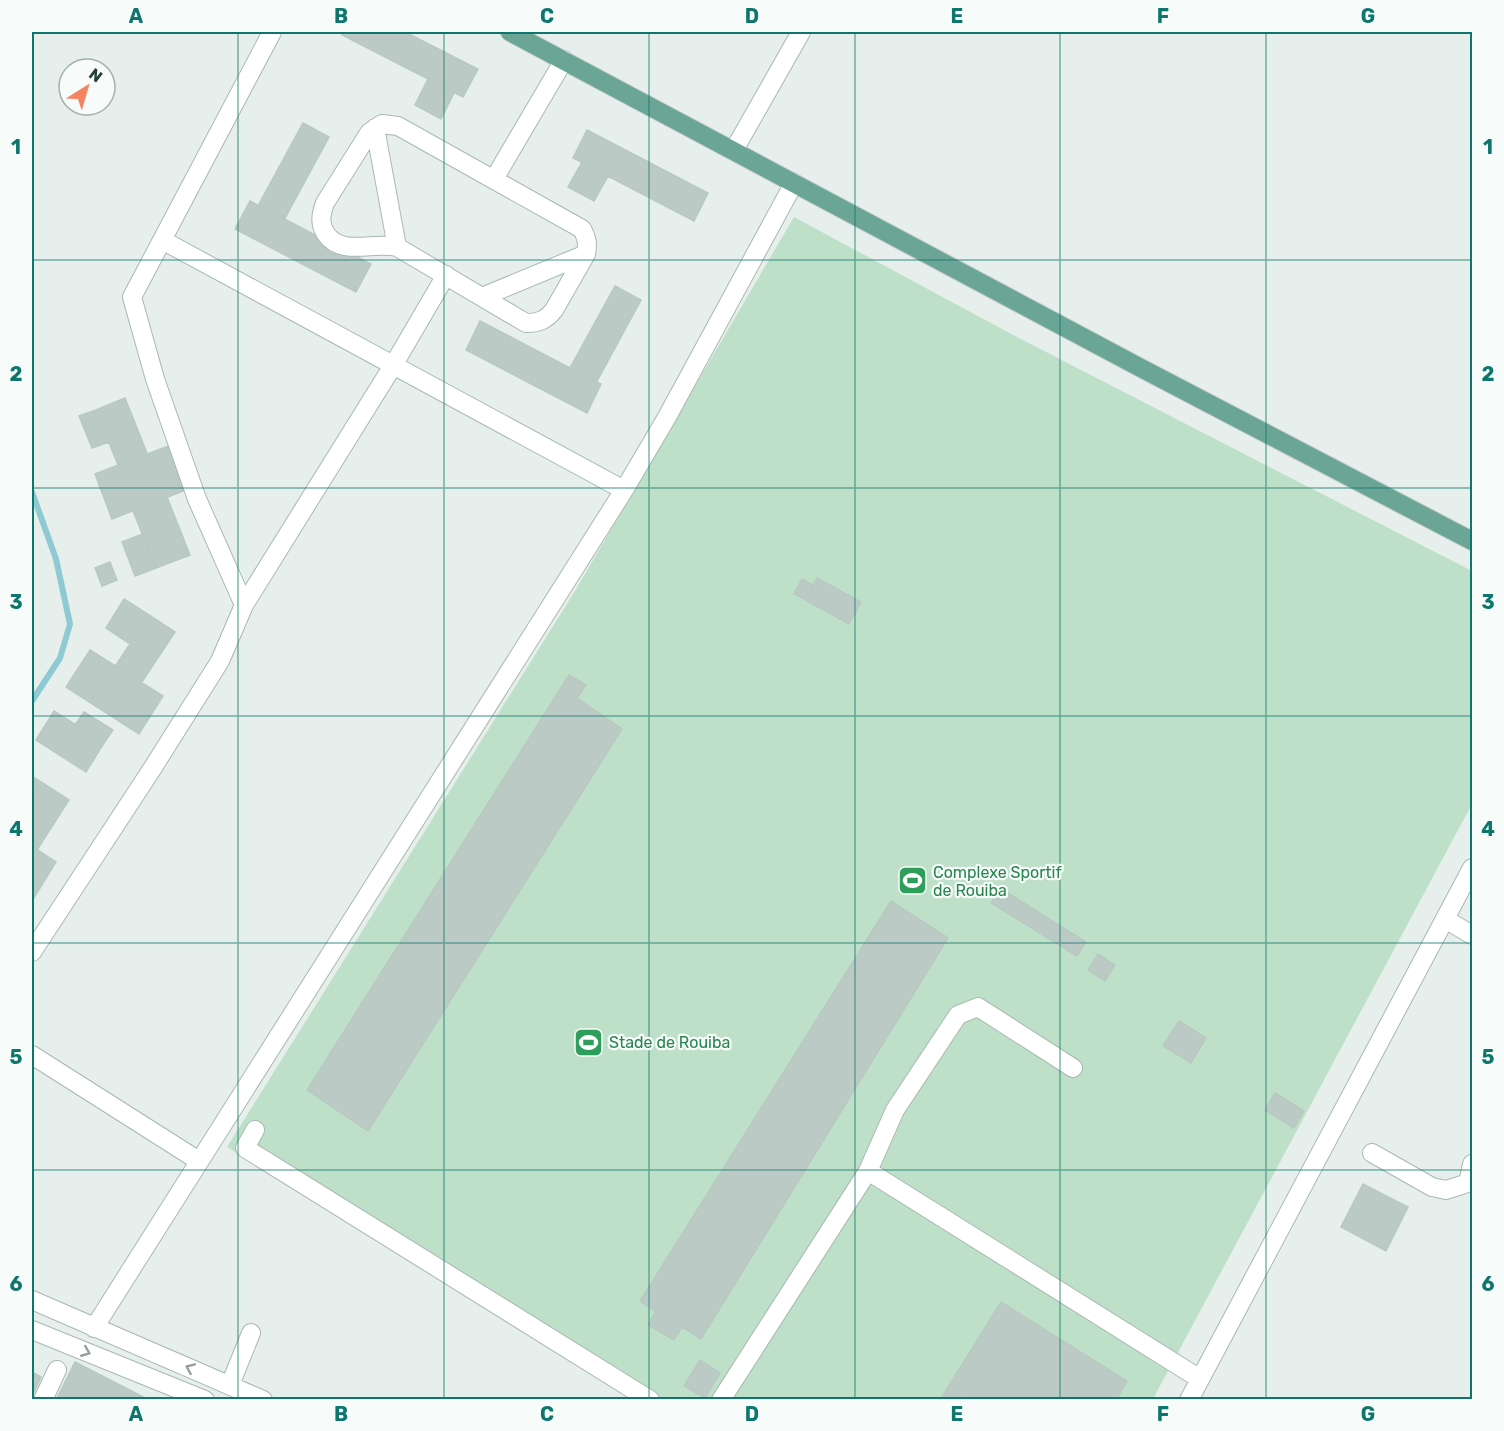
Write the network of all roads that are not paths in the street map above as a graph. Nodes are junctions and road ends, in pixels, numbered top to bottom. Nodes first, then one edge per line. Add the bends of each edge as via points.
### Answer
1 (272, 32) edge
2 (510, 32) edge
3 (801, 32) edge
4 (564, 60) junction
5 (375, 128) junction
6 (734, 150) junction
7 (494, 179) junction
8 (794, 183) junction
9 (162, 240) junction
10 (397, 247) junction
11 (586, 254) junction
12 (446, 275) junction
13 (482, 297) junction
14 (394, 364) junction
15 (624, 489) junction
16 (1473, 541) edge
17 (244, 605) junction
18 (1473, 868) edge
19 (1445, 919) junction
20 (1473, 935) edge
21 (32, 952) edge
22 (32, 1055) edge
23 (1072, 1068) dead end
24 (255, 1130) dead end
25 (1371, 1153) dead end
26 (199, 1161) junction
27 (1473, 1164) edge
28 (868, 1171) junction
29 (1470, 1182) edge
30 (32, 1300) edge
31 (94, 1328) junction
32 (32, 1330) edge
33 (250, 1334) dead end
34 (57, 1370) dead end
35 (1200, 1379) junction
36 (230, 1385) junction
37 (43, 1400) edge
38 (205, 1400) edge
39 (264, 1400) edge
40 (650, 1400) edge
41 (721, 1400) edge
42 (1189, 1400) edge

1 - 9 street
2 - 4 main road
3 - 6 street
4 - 6 main road
4 - 7 street
5 - 7 street via 382,124 398,126
5 - 10 street
5 - 10 street via 325,203 321,223 324,232 339,245
6 - 8 main road
7 - 11 street via 582,229 588,245
8 - 15 street
8 - 16 main road
9 - 14 street
9 - 17 street via 132,297 155,379 197,499
10 - 12 street
11 - 13 street
11 - 13 street via 547,319 526,323
12 - 13 street
12 - 14 street
14 - 15 street
14 - 17 street
15 - 26 street
17 - 21 street via 213,671
18 - 19 street
19 - 20 street
19 - 35 street
22 - 26 street
23 - 28 street via 978,1007 958,1015 895,1110
24 - 40 street via 245,1148
25 - 29 street via 1432,1187 1446,1190
26 - 31 street
27 - 29 street
28 - 35 street
28 - 41 street
30 - 31 street
36 -> 31 street
32 -> 38 street
33 - 36 street
34 - 37 street
35 - 42 street
36 - 39 street

